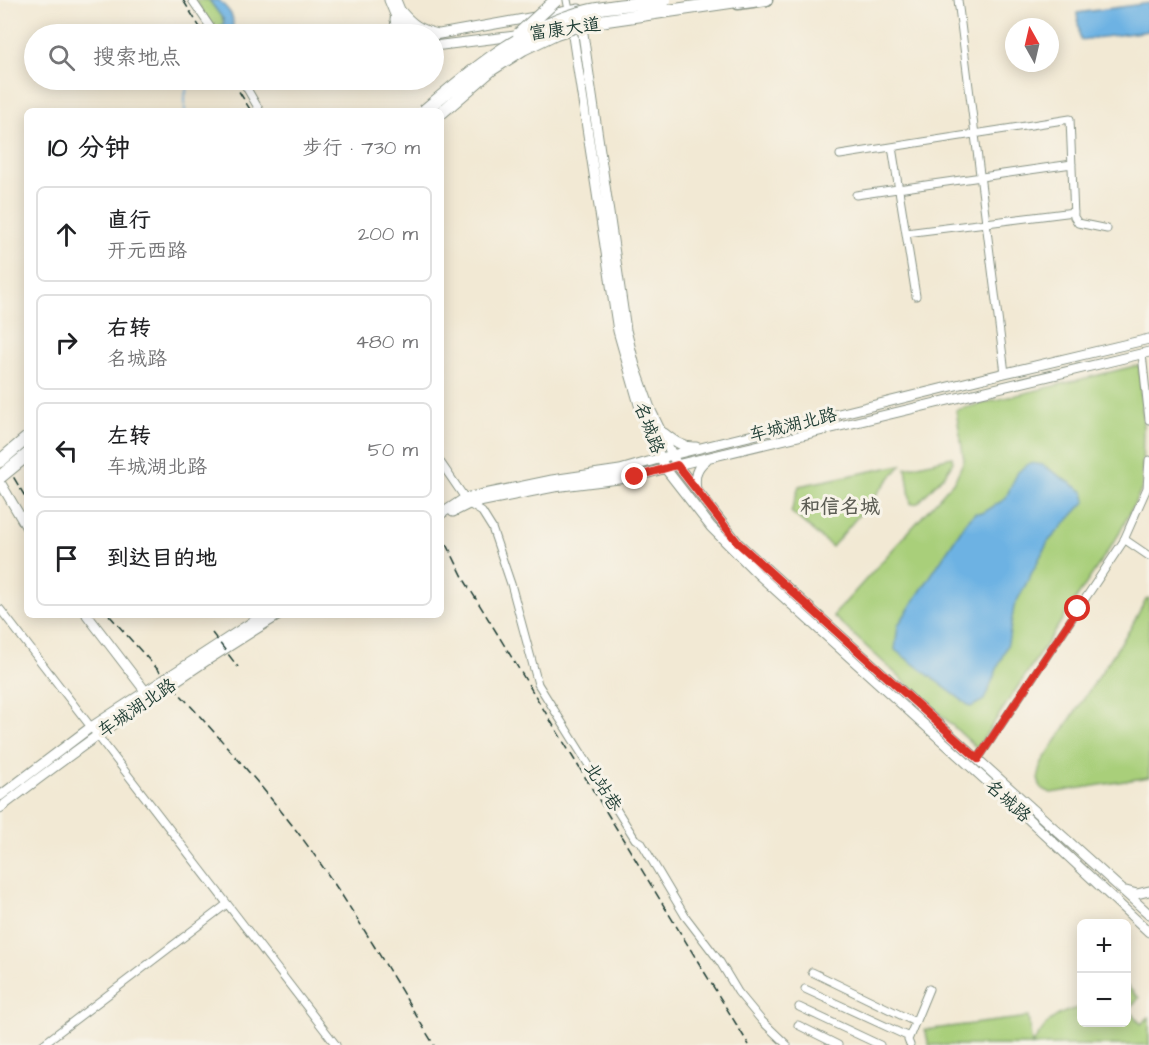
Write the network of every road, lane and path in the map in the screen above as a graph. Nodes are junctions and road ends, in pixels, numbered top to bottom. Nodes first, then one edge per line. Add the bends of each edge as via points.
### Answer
1 (192, 0) edge
2 (389, 0) edge
3 (396, 0) edge
4 (556, 0) edge
5 (567, 0) edge
6 (639, 0) edge
7 (665, 0) edge
8 (744, 0) edge
9 (767, 0) edge
10 (958, 0) edge
11 (627, 2) junction
12 (576, 6) edge
13 (398, 12) junction
14 (629, 20) junction
15 (208, 24) edge
16 (396, 24) edge
17 (401, 24) edge
18 (405, 24) edge
19 (411, 24) edge
20 (582, 27) junction
21 (572, 29) junction
22 (444, 34) edge
23 (444, 45) edge
24 (499, 51) junction
25 (248, 90) edge
26 (258, 108) edge
27 (428, 108) edge
28 (444, 110) edge
29 (975, 134) junction
30 (892, 147) junction
31 (840, 155) dead end
32 (1072, 164) junction
33 (981, 178) junction
34 (899, 189) junction
35 (856, 195) dead end
36 (1074, 212) junction
37 (986, 223) junction
38 (1107, 229) dead end
39 (906, 233) junction
40 (916, 296) dead end
41 (1149, 339) edge
42 (1146, 353) edge
43 (1005, 373) junction
44 (1149, 420) edge
45 (660, 430) junction
46 (652, 437) junction
47 (24, 440) edge
48 (705, 447) junction
49 (672, 455) junction
50 (24, 457) edge
51 (709, 458) junction
52 (660, 459) junction
53 (0, 460) edge
54 (1149, 460) edge
55 (642, 464) junction
56 (677, 465) junction
57 (444, 467) edge
58 (665, 468) junction
59 (0, 477) edge
60 (0, 482) edge
61 (676, 482) junction
62 (554, 487) junction
63 (696, 492) junction
64 (467, 501) junction
65 (444, 512) edge
66 (444, 517) edge
67 (24, 523) edge
68 (1124, 539) junction
69 (1149, 556) edge
70 (0, 609) edge
71 (89, 618) edge
72 (258, 618) edge
73 (274, 618) edge
74 (146, 692) junction
75 (94, 731) junction
76 (978, 759) junction
77 (0, 796) edge
78 (0, 808) edge
79 (1124, 890) junction
80 (1149, 891) edge
81 (1149, 898) edge
82 (227, 904) junction
83 (1147, 913) edge
84 (1135, 919) junction
85 (1146, 929) edge
86 (812, 972) dead end
87 (805, 989) dead end
88 (929, 989) dead end
89 (799, 1007) dead end
90 (915, 1022) junction
91 (798, 1025) dead end
92 (909, 1041) edge
93 (42, 1045) edge
94 (336, 1045) edge
95 (787, 1045) edge
96 (838, 1045) edge
97 (880, 1045) edge

1 - 15 street
2 - 13 main road
3 - 13 main road
4 - 24 highway, bridge
5 - 12 street
6 - 11 main road, 富康大道
7 - 24 highway, bridge via 588,11 537,30
8 - 28 highway, bridge via 586,23 556,33 492,69
9 - 14 main road, 富康大道
10 - 29 street
11 - 12 main road, 富康大道
11 - 14 main road via 621,5 619,14
12 - 20 main road, 名城路
12 - 21 main road, 名城路
12 - 22 main road, 富康大道
13 - 16 main road
13 - 17 main road
13 - 18 main road
13 - 19 main road
14 - 20 main road, 富康大道
20 - 21 main road, 富康大道
20 - 45 main road, 名城路 via 626,330 635,366
21 - 23 main road, 富康大道
21 - 46 main road, 名城路 via 618,331
24 - 27 highway, bridge
25 - 26 street
29 - 30 street
29 - 32 street via 1070,119
29 - 33 street
30 - 31 street
30 - 34 street
32 - 33 street
32 - 36 street
33 - 34 street
33 - 37 street
34 - 35 street
34 - 39 street
36 - 37 street
36 - 38 street via 1078,223
37 - 39 street
37 - 43 street
39 - 40 street
41 - 43 main road, 车城湖北路
42 - 44 street
42 - 51 main road, 车城湖北路
43 - 48 main road, 车城湖北路
45 - 48 main road via 675,442
45 - 49 main road, 名城路
46 - 52 main road, 名城路
46 - 55 main road via 653,447
47 - 53 highway, bridge
48 - 49 main road, 车城湖北路
49 - 52 main road, 车城湖北路
49 - 56 main road, 名城路
50 - 59 highway, bridge
51 - 56 main road, 车城湖北路
51 - 63 main road via 697,467
52 - 55 main road, 车城湖北路
52 - 58 main road, 名城路
54 - 68 street via 1147,488
55 - 64 main road, 车城湖北路
56 - 58 main road, 车城湖北路
56 - 63 main road, 名城路
57 - 64 street, 北站巷
58 - 61 main road, 名城路
58 - 62 main road, 车城湖北路 via 635,477
60 - 67 main road
61 - 62 main road via 656,477 559,490
61 - 84 main road, 名城路 via 711,527 759,575
62 - 64 main road, 车城湖北路
63 - 76 main road, 名城路 via 738,543
64 - 65 main road, 车城湖北路
64 - 66 main road, 车城湖北路
64 - 95 street, 北站巷 via 482,512 499,543 538,684 635,839 738,992
68 - 69 street
68 - 76 street
70 - 75 street
71 - 74 main road
72 - 74 main road, 车城湖北路
73 - 75 main road, 车城湖北路
74 - 75 main road, 车城湖北路
75 - 77 main road, 车城湖北路
75 - 78 main road, 车城湖北路
75 - 82 street
76 - 79 main road, 名城路
79 - 80 main road via 1137,894
79 - 83 main road, 名城路
81 - 83 main road
82 - 93 street
82 - 94 street
83 - 84 main road
83 - 85 main road
84 - 85 main road, 名城路
86 - 90 street
87 - 92 street
88 - 90 street
89 - 97 street
90 - 92 street
91 - 96 street

